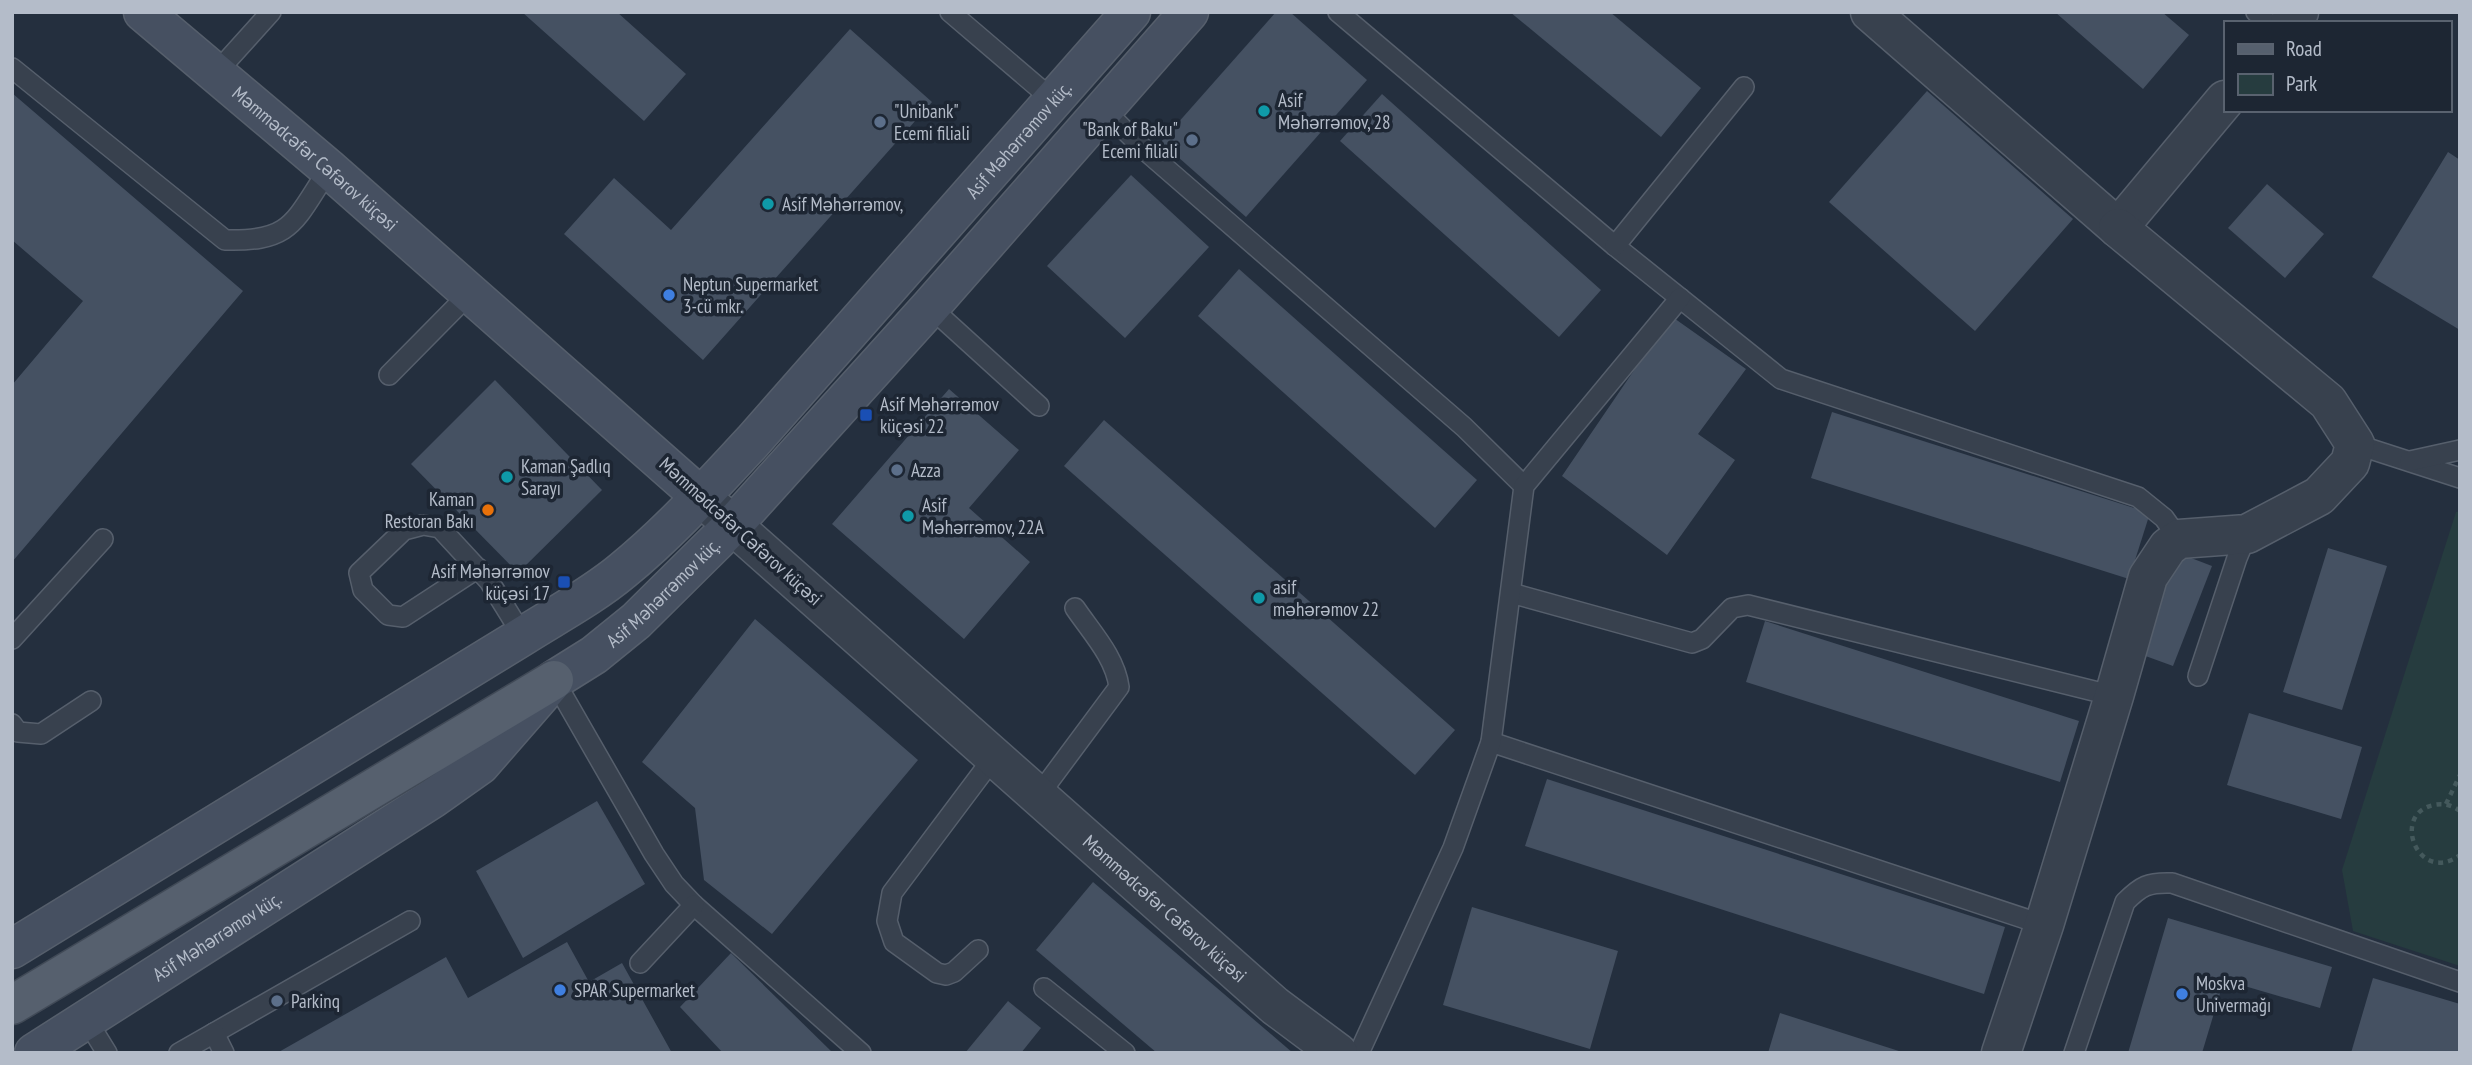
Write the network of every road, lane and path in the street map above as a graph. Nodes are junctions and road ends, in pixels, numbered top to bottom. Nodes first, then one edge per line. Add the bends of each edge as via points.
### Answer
1 (143, 12) edge
2 (950, 12) edge
3 (1131, 12) edge
4 (1189, 12) edge
5 (1338, 12) edge
6 (1870, 12) edge
7 (260, 16) edge
8 (12, 68) edge
9 (216, 74) junction
10 (1744, 87) dead end
11 (1053, 100) junction
12 (2224, 101) edge
13 (1104, 110) junction
14 (329, 169) junction
15 (2118, 228) junction
16 (1615, 246) junction
17 (470, 293) junction
18 (1680, 299) junction
19 (930, 307) junction
20 (388, 375) dead end
21 (1039, 406) dead end
22 (2355, 444) junction
23 (2460, 450) edge
24 (2409, 461) junction
25 (2460, 478) edge
26 (1524, 486) junction
27 (701, 497) junction
28 (733, 525) junction
29 (2247, 534) junction
30 (2179, 538) junction
31 (103, 539) dead end
32 (478, 568) junction
33 (1511, 593) junction
34 (1075, 608) dead end
35 (523, 636) junction
36 (12, 639) edge
37 (2197, 676) dead end
38 (554, 680) junction
39 (2114, 696) junction
40 (91, 701) dead end
41 (14, 731) edge
42 (1491, 742) junction
43 (994, 757) junction
44 (2460, 775) edge
45 (1038, 796) junction
46 (2446, 804) junction
47 (2460, 811) edge
48 (2459, 857) edge
49 (694, 905) junction
50 (410, 921) dead end
51 (2044, 925) junction
52 (15, 942) edge
53 (978, 950) dead end
54 (640, 963) dead end
55 (2460, 982) edge
56 (1044, 988) dead end
57 (12, 1005) edge
58 (86, 1019) junction
59 (214, 1033) junction
60 (34, 1053) edge
61 (107, 1053) edge
62 (179, 1053) edge
63 (224, 1053) edge
64 (861, 1053) edge
65 (1125, 1053) edge
66 (1338, 1053) edge
67 (1359, 1053) edge
68 (2001, 1053) edge
69 (2074, 1053) edge

1 - 9 main road, Məmmədcəfər Cəfərov küçəsi
2 - 11 lane
3 - 11 main road, Asif Məhərrəmov küç.
4 - 13 main road, Asif Məhərrəmov küç.
5 - 16 lane
6 - 15 street
7 - 9 lane
8 - 14 lane via 225,240 272,237 292,224
9 - 14 main road, Məmmədcəfər Cəfərov küçəsi
10 - 16 lane
11 - 27 main road, Asif Məhərrəmov küç.
12 - 15 street
13 - 19 main road, Asif Məhərrəmov küç.
13 - 26 lane via 1464,427
14 - 17 main road, Məmmədcəfər Cəfərov küçəsi
15 - 22 street via 2328,402
16 - 18 lane
17 - 20 lane
17 - 27 main road, Məmmədcəfər Cəfərov küçəsi
18 - 26 lane
18 - 30 lane via 1781,379 2138,497 2164,517
19 - 21 lane
19 - 28 main road, Asif Məhərrəmov küç.
22 - 24 lane
22 - 29 street via 2350,463 2319,495
23 - 24 lane
24 - 25 lane
26 - 33 lane
27 - 28 street, Məmmədcəfər Cəfərov küçəsi
27 - 35 main road, Asif Məhərrəmov küç. via 623,570
28 - 38 main road, Asif Məhərrəmov küç. via 636,621
28 - 43 street, Məmmədcəfər Cəfərov küçəsi
29 - 30 street
29 - 37 lane
30 - 39 street via 2148,577
31 - 36 lane
32 - 32 lane via 440,528 423,524 404,530 359,573 371,599 388,615 403,617
32 - 35 lane
33 - 39 lane via 1692,643 1702,639 1732,608 1748,606
33 - 42 lane
34 - 45 lane via 1111,659 1119,687
35 - 52 main road, Asif Məhərrəmov küç.
38 - 49 lane via 654,855
38 - 57 main road
38 - 58 main road, Asif Məhərrəmov küç. via 480,765 461,779
39 - 51 street
40 - 41 lane via 41,734
42 - 51 lane
42 - 67 lane via 1452,848
43 - 45 street, Məmmədcəfər Cəfərov küçəsi
43 - 53 lane via 892,893 887,921 894,942 937,973 954,972
44 - 46 path
45 - 66 street, Məmmədcəfər Cəfərov küçəsi via 1275,1006
46 - 47 path
46 - 48 path via 2420,813 2414,820 2412,839 2430,860
49 - 54 lane
49 - 64 lane
50 - 59 lane
51 - 68 street
55 - 69 lane via 2172,883 2156,882 2138,888 2125,902
56 - 65 lane
58 - 60 main road, Asif Məhərrəmov küç.
58 - 61 lane
59 - 62 lane
59 - 63 lane

